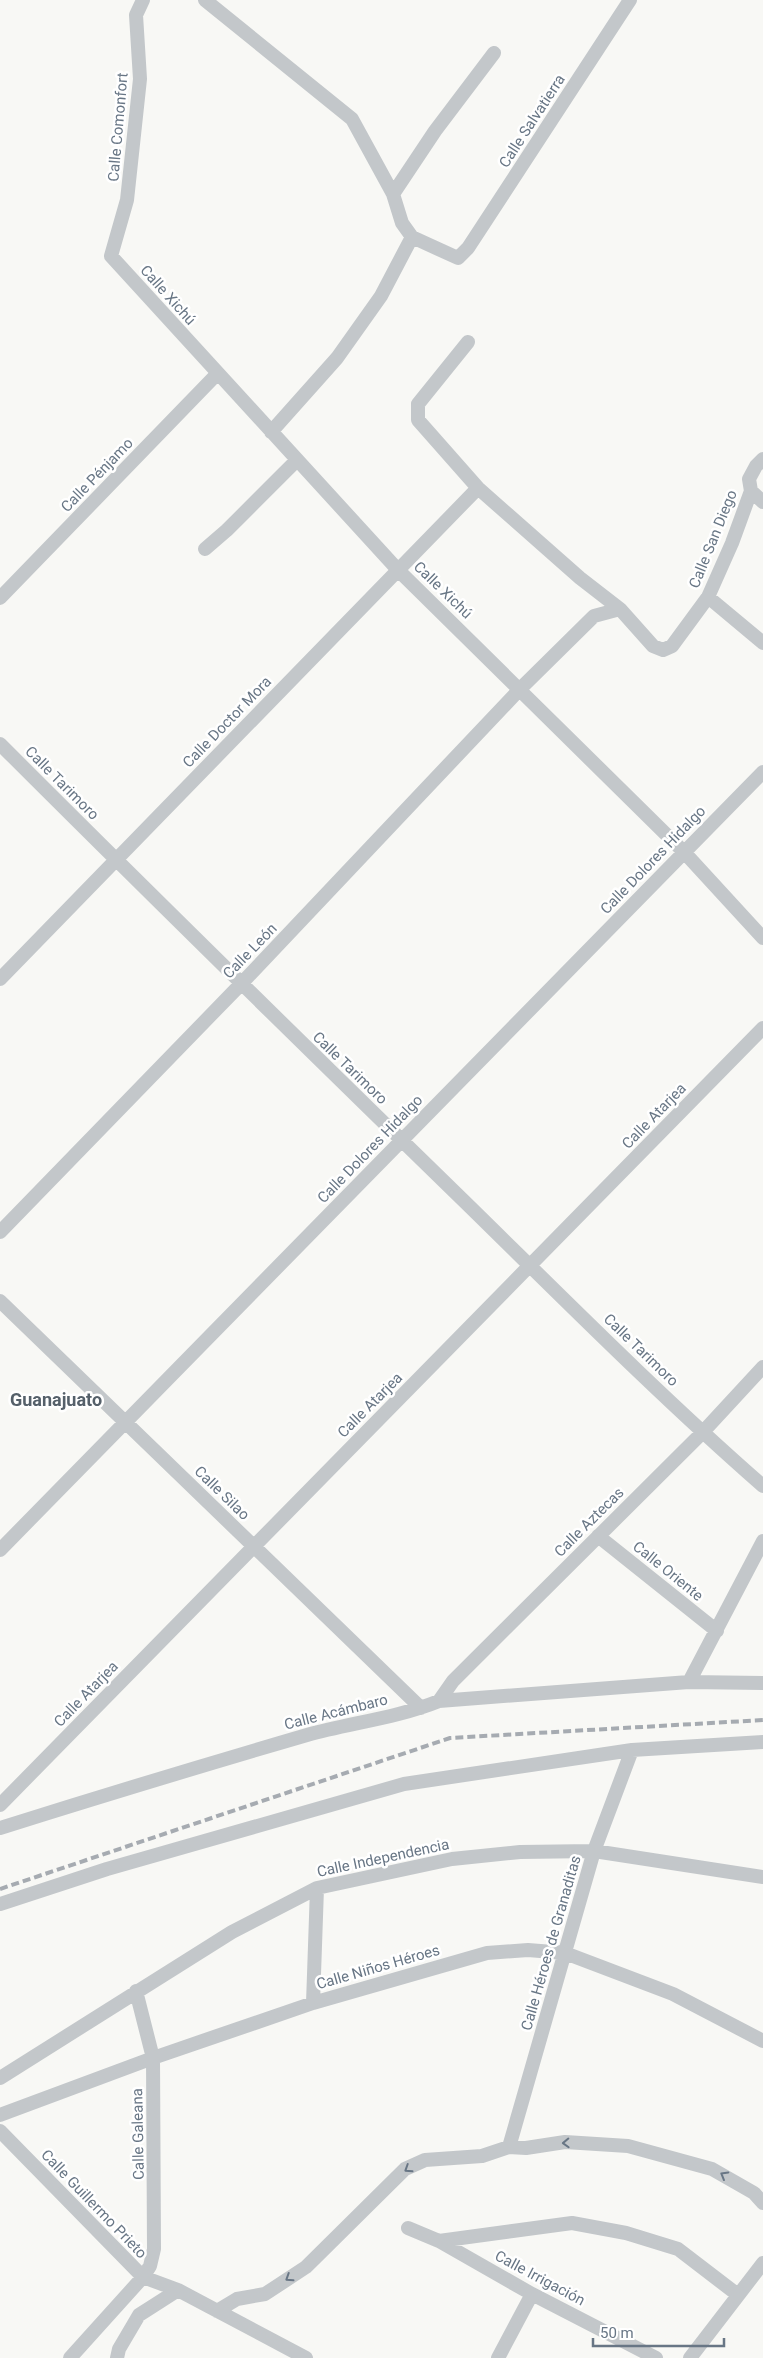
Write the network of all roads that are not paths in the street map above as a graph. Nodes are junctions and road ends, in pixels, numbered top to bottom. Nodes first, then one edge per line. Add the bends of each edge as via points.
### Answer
1 (143, 0) edge
2 (205, 0) edge
3 (630, 0) edge
4 (494, 53) dead end
5 (393, 194) junction
6 (412, 237) junction
7 (111, 256) joint
8 (468, 342) dead end
9 (217, 374) junction
10 (271, 432) junction
11 (763, 459) edge
12 (297, 460) junction
13 (478, 488) junction
14 (751, 492) junction
15 (763, 502) edge
16 (205, 549) dead end
17 (398, 570) junction
18 (708, 597) junction
19 (0, 598) edge
20 (620, 609) junction
21 (763, 643) edge
22 (520, 689) junction
23 (0, 744) edge
24 (763, 772) edge
25 (684, 852) junction
26 (116, 860) junction
27 (763, 938) edge
28 (0, 979) edge
29 (241, 984) junction
30 (763, 1028) edge
31 (401, 1140) junction
32 (0, 1232) edge
33 (530, 1266) junction
34 (0, 1301) edge
35 (763, 1367) edge
36 (125, 1422) junction
37 (702, 1433) junction
38 (763, 1486) edge
39 (598, 1536) junction
40 (763, 1541) edge
41 (254, 1546) junction
42 (0, 1550) edge
43 (717, 1632) junction
44 (689, 1682) junction
45 (763, 1683) edge
46 (439, 1701) junction
47 (421, 1708) junction
48 (763, 1742) edge
49 (632, 1750) junction
50 (0, 1805) edge
51 (0, 1828) edge
52 (594, 1851) junction
53 (763, 1878) edge
54 (317, 1888) junction
55 (0, 1904) edge
56 (565, 1953) junction
57 (136, 1991) junction
58 (313, 2003) junction
59 (763, 2041) edge
60 (153, 2058) junction
61 (0, 2078) edge
62 (0, 2115) edge
63 (0, 2131) edge
64 (510, 2147) junction
65 (763, 2203) edge
66 (408, 2228) dead end
67 (440, 2241) junction
68 (763, 2262) edge
69 (143, 2277) junction
70 (178, 2290) junction
71 (532, 2294) junction
72 (738, 2295) junction
73 (217, 2311) junction
74 (70, 2358) edge
75 (117, 2358) edge
76 (306, 2358) edge
77 (498, 2358) edge
78 (656, 2358) edge
79 (690, 2358) edge

1 - 7 street, Calle Comonfort via 136,15 140,79 127,200
2 - 5 street via 352,119
3 - 6 street, Calle Salvatierra via 468,248 458,258
4 - 5 street via 435,130
5 - 6 street via 402,223
6 - 10 street via 370,312 336,358
7 - 9 street, Calle Xichú
8 - 13 street via 418,404 418,420
9 - 10 street, Calle Xichú
9 - 19 street, Calle Pénjamo
10 - 12 street, Calle Xichú
11 - 14 street, Calle San Diego via 749,479
12 - 16 street
12 - 17 street, Calle Xichú
13 - 17 street, Calle Doctor Mora
13 - 20 street
14 - 15 street
14 - 18 street, Calle San Diego
17 - 22 street, Calle Xichú
17 - 26 street, Calle Doctor Mora
18 - 20 street, Calle San Diego via 672,646 663,650 653,646
18 - 21 street
20 - 22 street, Calle León via 594,616
22 - 25 street, Calle Xichú
22 - 29 street, Calle León
23 - 26 street, Calle Tarimoro
24 - 25 street, Calle Dolores Hidalgo
25 - 27 street, Calle Xichú
25 - 31 street, Calle Dolores Hidalgo
26 - 28 street, Calle Doctor Mora
26 - 29 street, Calle Tarimoro
29 - 31 street, Calle Tarimoro
29 - 32 street, Calle León
30 - 33 street, Calle Atarjea
31 - 33 street, Calle Tarimoro
31 - 36 street, Calle Dolores Hidalgo
33 - 37 street, Calle Tarimoro
33 - 41 street, Calle Atarjea
34 - 36 street, Calle Silao
35 - 37 street, Calle Aztecas
36 - 41 street, Calle Silao
36 - 42 street, Calle Dolores Hidalgo
37 - 38 street, Calle Tarimoro
37 - 39 street, Calle Aztecas
39 - 43 street, Calle Oriente
39 - 46 street, Calle Aztecas via 453,1681
40 - 43 street
41 - 47 street, Calle Silao
41 - 50 street, Calle Atarjea
43 - 44 street
44 - 45 street, Calle Acámbaro
44 - 46 street, Calle Acámbaro
46 - 47 street, Calle Acámbaro
47 - 51 street, Calle Acámbaro via 317,1732
48 - 49 street
49 - 52 street, Calle Héroes de Granaditas
49 - 55 street via 404,1784 107,1869
52 - 53 street, Calle Independencia
52 - 54 street, Calle Independencia via 520,1852 452,1859
52 - 56 street, Calle Héroes de Granaditas
54 - 57 street, Calle Independencia via 232,1932
54 - 58 street
56 - 58 street, Calle Niños Héroes via 528,1950 487,1952
56 - 59 street, Calle Niños Héroes via 673,1994
56 - 64 street, Calle Héroes de Granaditas
57 - 60 street, Calle Galeana
57 - 61 street, Calle Independencia
58 - 60 street, Calle Niños Héroes
60 - 62 street, Calle Niños Héroes
60 - 69 street, Calle Galeana via 154,2249
63 - 69 street, Calle Guillermo Prieto
65 -> 64 street via 754,2193 712,2169 628,2146 565,2142
64 -> 73 street via 482,2156 425,2160 405,2169 306,2267 265,2294 237,2299
66 - 67 street, Calle Irrigación
67 - 71 street, Calle Irrigación
67 - 72 street via 581,2225 678,2249
68 - 72 street
69 - 70 street, Calle Guillermo Prieto
69 - 74 street, Calle Galeana
70 - 73 street, Calle Guillermo Prieto
70 - 75 street via 139,2315
71 - 77 street
71 - 78 street, Calle Irrigación
72 - 79 street
73 - 76 street, Calle Guillermo Prieto

